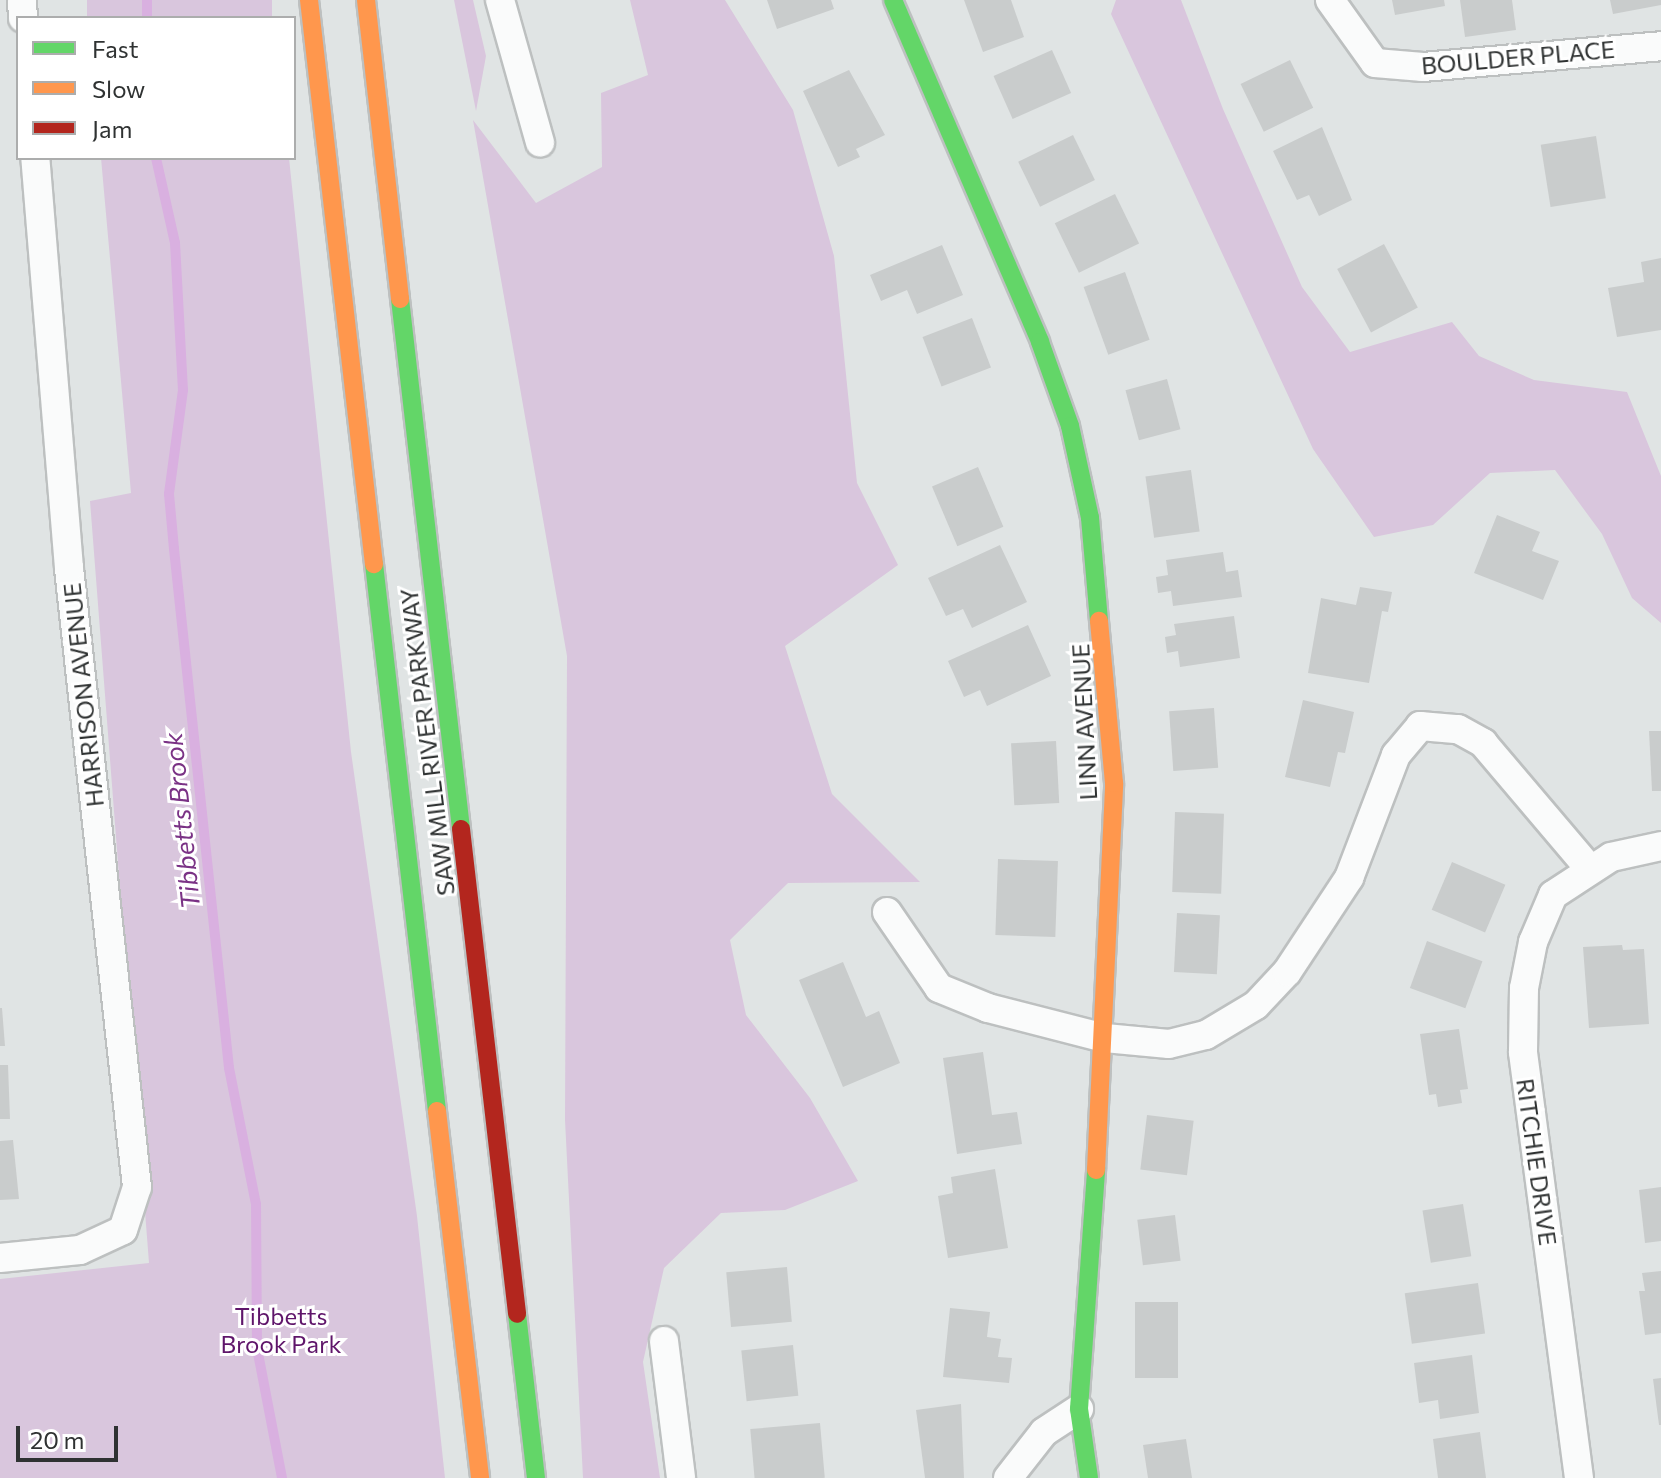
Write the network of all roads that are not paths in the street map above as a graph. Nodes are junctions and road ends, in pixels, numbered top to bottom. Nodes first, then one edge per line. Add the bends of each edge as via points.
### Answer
1 (309, 0) edge
2 (366, 0) edge
3 (500, 0) edge
4 (893, 0) edge
5 (1330, 0) edge
6 (1661, 46) edge
7 (540, 142) dead end
8 (35, 160) edge
9 (1661, 846) edge
10 (1590, 869) junction
11 (887, 912) dead end
12 (1105, 1038) junction
13 (0, 1258) edge
14 (664, 1341) dead end
15 (1079, 1409) junction
16 (480, 1478) edge
17 (536, 1478) edge
18 (681, 1478) edge
19 (1008, 1478) edge
20 (1089, 1478) edge
21 (1579, 1478) edge

1 - 16 main road, SAW MILL RIVER PARKWAY
2 - 17 main road, SAW MILL RIVER PARKWAY
3 - 7 street
4 - 12 main road, LINN AVENUE via 1020,289 1078,457 1090,518 1113,735
5 - 6 street, BOULDER PLACE via 1375,63 1423,67
8 - 13 street, HARRISON AVENUE via 69,568 137,1187 123,1230 80,1250
9 - 10 street, RITCHIE DRIVE via 1611,857
10 - 12 street via 1483,743 1458,729 1420,726 1396,755 1349,878 1287,972 1256,1005 1206,1035 1169,1044
10 - 21 street, RITCHIE DRIVE via 1553,895 1533,942 1523,1020
11 - 12 street via 939,988 988,1008
12 - 15 main road, LINN AVENUE
14 - 18 street
15 - 19 street via 1044,1432
15 - 20 main road, LINN AVENUE

